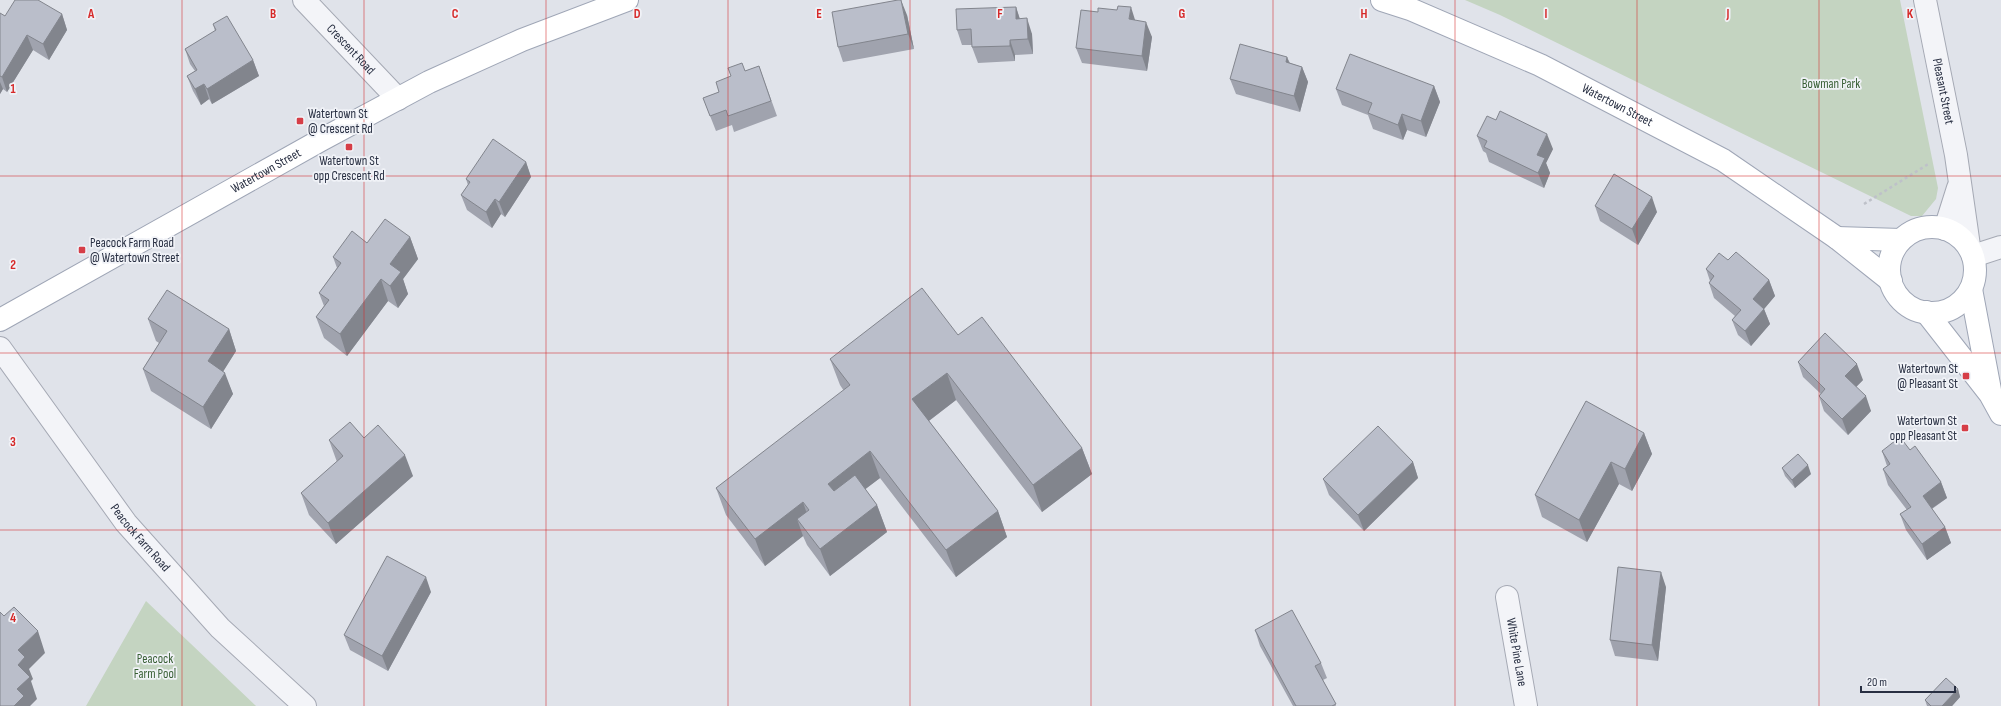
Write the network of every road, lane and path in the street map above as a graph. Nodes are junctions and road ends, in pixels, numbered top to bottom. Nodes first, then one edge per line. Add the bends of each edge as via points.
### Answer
1 (304, 0) edge
2 (628, 0) edge
3 (1382, 0) edge
4 (1925, 0) edge
5 (398, 99) junction
6 (1937, 159) dead end
7 (1959, 184) junction
8 (1864, 204) dead end
9 (1945, 229) junction
10 (1837, 238) junction
11 (1901, 240) junction
12 (2001, 248) edge
13 (1971, 251) junction
14 (1891, 281) junction
15 (1971, 289) junction
16 (1926, 312) junction
17 (0, 320) edge
18 (0, 348) edge
19 (1990, 394) junction
20 (2001, 414) edge
21 (1507, 598) dead end
22 (304, 706) edge
23 (1526, 706) edge

1 - 5 street, Crescent Road
2 - 5 main road, Watertown Street via 509,46
3 - 10 main road, Watertown Street via 1540,65 1723,160
4 - 7 street, Pleasant Street via 1956,155
5 - 17 main road, Watertown Street
6 - 8 path
7 - 9 street, Pleasant Street
7 - 13 street, Pleasant Street
9 - 11 main road via 1922,228 1910,232
9 - 13 main road via 1962,238
10 - 11 main road
10 - 14 main road, Watertown Street
11 - 14 main road via 1891,259
12 - 13 street
13 - 15 main road via 1976,267
14 - 16 main road via 1904,302 1914,309
15 - 16 main road via 1963,300 1952,308 1940,312
15 - 19 main road
16 - 19 main road
18 - 22 street, Peacock Farm Road via 126,523 220,628
19 - 20 main road
21 - 23 street, White Pine Lane

